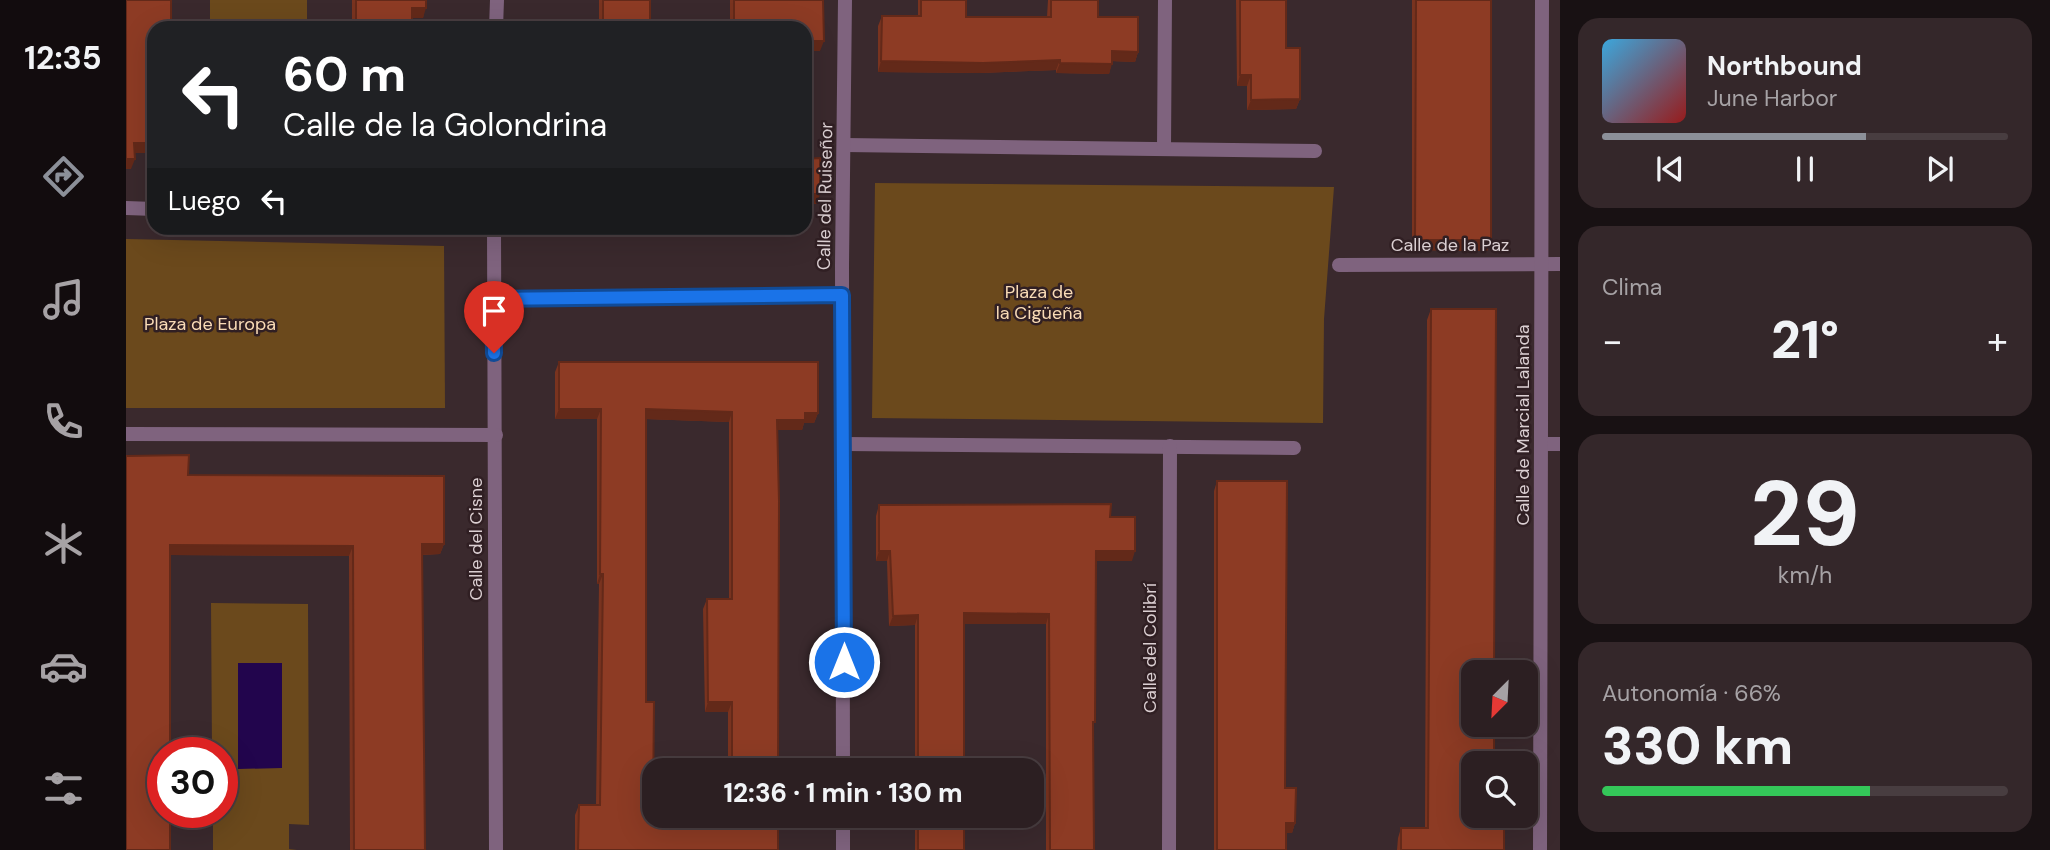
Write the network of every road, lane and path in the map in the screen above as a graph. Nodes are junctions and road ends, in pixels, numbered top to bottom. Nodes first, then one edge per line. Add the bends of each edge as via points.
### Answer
1 (497, 0) edge
2 (845, 0) edge
3 (1165, 0) edge
4 (1542, 0) edge
5 (496, 21) edge
6 (845, 145) junction
7 (1164, 148) junction
8 (1315, 150) dead end
9 (126, 208) edge
10 (147, 209) edge
11 (494, 235) edge
12 (1543, 264) junction
13 (1560, 264) edge
14 (1339, 265) dead end
15 (842, 295) junction
16 (493, 299) junction
17 (126, 434) edge
18 (496, 435) junction
19 (844, 444) junction
20 (1543, 444) junction
21 (1560, 444) edge
22 (1171, 446) junction
23 (1294, 448) dead end
24 (843, 758) edge
25 (843, 828) edge
26 (496, 850) edge
27 (843, 850) edge
28 (1168, 850) edge
29 (1540, 850) edge

1 - 5 street
2 - 6 street, Calle del Ruiseñor
3 - 7 street
4 - 12 street, Calle de Marcial Lalanda
6 - 7 street
6 - 15 street, Calle del Ruiseñor
7 - 8 street
9 - 10 street
11 - 16 street, Calle del Cisne
12 - 13 street, Calle de la Paz
12 - 14 street, Calle de la Paz
12 - 20 street, Calle de Marcial Lalanda
15 - 16 street
15 - 19 street, Calle del Ruiseñor
16 - 18 street, Calle del Cisne
17 - 18 street
18 - 26 street, Calle del Cisne
19 - 22 street
19 - 24 street, Calle del Ruiseñor
20 - 21 street
20 - 29 street, Calle de Marcial Lalanda
22 - 23 street
22 - 28 street, Calle del Colibrí
25 - 27 street

